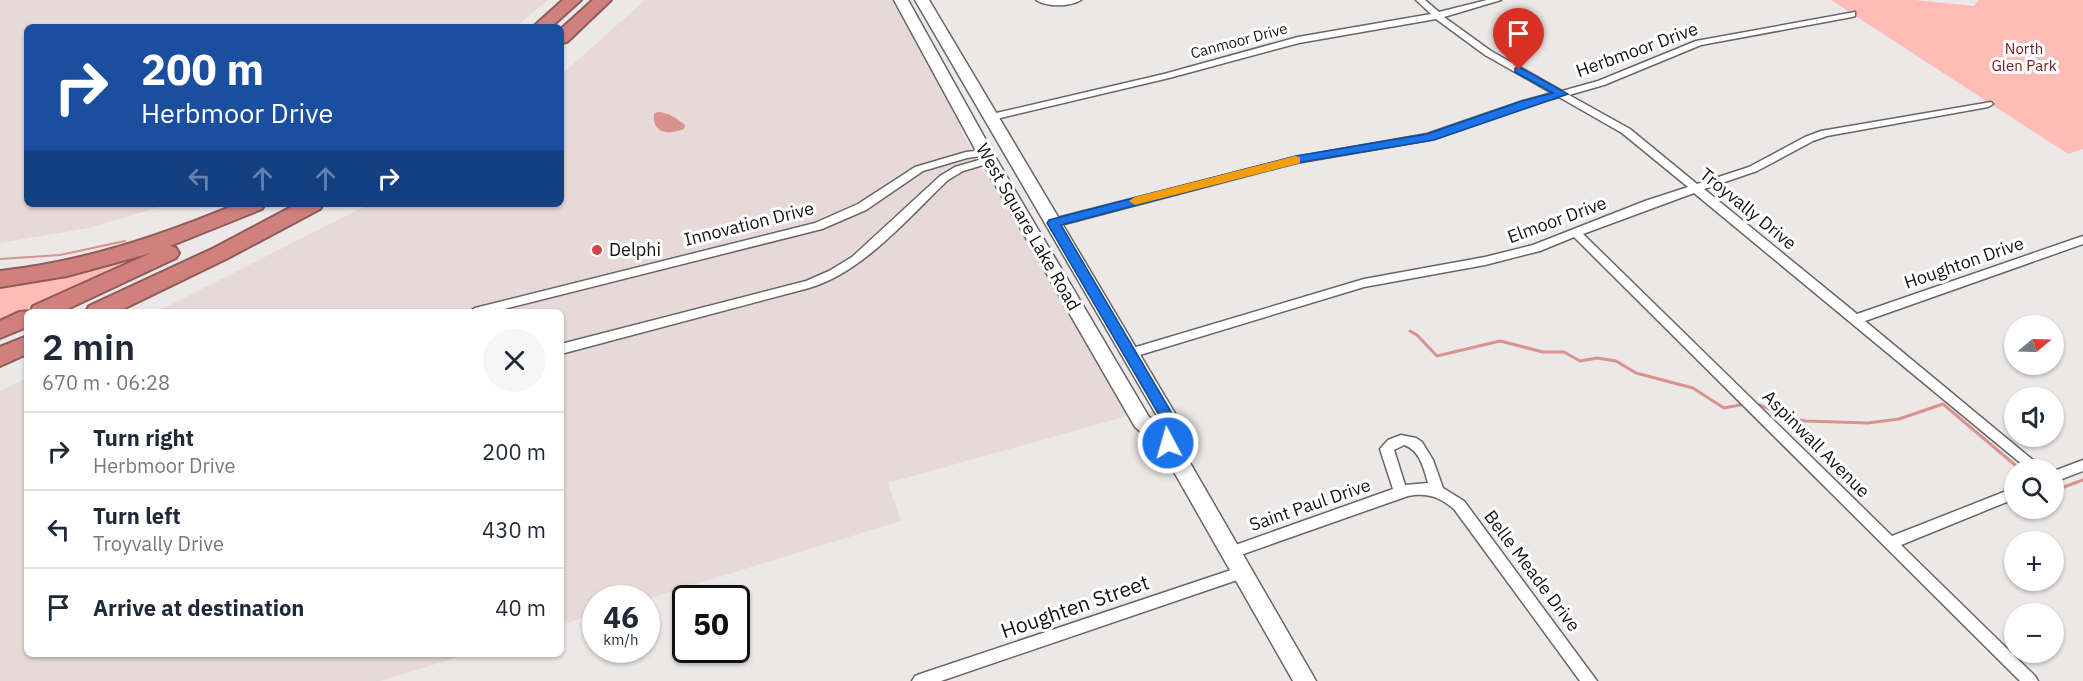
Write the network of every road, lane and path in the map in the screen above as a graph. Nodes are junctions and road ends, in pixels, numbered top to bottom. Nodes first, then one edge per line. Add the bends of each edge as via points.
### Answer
1 (573, 0) edge
2 (603, 0) edge
3 (901, 0) edge
4 (922, 0) edge
5 (1077, 0) edge
6 (1420, 0) edge
7 (1497, 0) edge
8 (1045, 1) edge
9 (1852, 14) dead end
10 (1438, 16) junction
11 (545, 24) edge
12 (564, 35) edge
13 (954, 53) junction
14 (930, 54) junction
15 (1562, 94) junction
16 (1988, 104) dead end
17 (992, 117) junction
18 (1013, 154) junction
19 (986, 157) junction
20 (1696, 189) junction
21 (248, 207) edge
22 (261, 207) edge
23 (307, 207) edge
24 (1053, 223) junction
25 (1577, 234) junction
26 (2083, 240) edge
27 (0, 279) edge
28 (48, 309) edge
29 (104, 309) edge
30 (487, 309) edge
31 (24, 319) edge
32 (1857, 319) junction
33 (0, 330) edge
34 (24, 345) edge
35 (564, 348) edge
36 (1130, 353) junction
37 (0, 357) edge
38 (1150, 388) junction
39 (1123, 389) junction
40 (1168, 443) junction
41 (2026, 459) edge
42 (2083, 465) edge
43 (2064, 473) edge
44 (1418, 488) joint
45 (1437, 491) junction
46 (1401, 492) junction
47 (2004, 497) edge
48 (1891, 543) junction
49 (1232, 552) junction
50 (1243, 572) junction
51 (920, 681) edge
52 (1305, 681) edge
53 (1589, 681) edge
54 (2030, 681) edge

1 - 11 highway
2 - 12 highway
3 - 14 main road, West Square Lake Road
4 - 13 main road, West Square Lake Road
5 - 8 street
6 - 10 street, Troyvally Drive
7 - 10 street, Canmoor Drive
9 - 15 street, Herbmoor Drive via 1699,43 1619,76
10 - 15 street, Troyvally Drive via 1488,53
10 - 17 street, Canmoor Drive via 1299,40
13 - 14 main road via 940,57
13 - 17 main road, West Square Lake Road
14 - 19 main road, West Square Lake Road
15 - 20 street, Troyvally Drive via 1626,130
15 - 24 street, Herbmoor Drive via 1430,137 1296,160
16 - 20 street, Elmoor Drive via 1825,133 1753,169
17 - 18 main road, West Square Lake Road
18 - 19 main road via 1002,150
18 - 24 main road, West Square Lake Road
19 - 30 street, Innovation Drive via 966,155 919,169 862,207 818,226
19 - 35 street via 944,178 856,260 809,284
19 - 39 main road, West Square Lake Road
20 - 25 street, Elmoor Drive via 1624,213
20 - 32 street, Troyvally Drive
21 - 27 highway via 123,256 55,272
22 - 28 highway
23 - 29 highway
24 - 36 main road, West Square Lake Road
25 - 36 street, Elmoor Drive via 1506,256 1364,283
25 - 48 street, Aspinwall Avenue
26 - 32 street, Houghton Drive
31 - 33 highway
32 - 41 street, Troyvally Drive
34 - 37 highway
36 - 38 main road, West Square Lake Road
38 - 39 main road via 1138,393
38 - 40 main road, West Square Lake Road via 1166,415
39 - 40 main road, West Square Lake Road via 1142,422
40 - 49 main road, West Square Lake Road
42 - 43 street
44 - 45 street, Belle Meade Drive
44 - 46 street, Saint Paul Drive
45 - 46 street, Saint Paul Drive via 1421,448 1413,442 1396,441 1388,449
45 - 53 street, Belle Meade Drive via 1459,505
46 - 49 street, Saint Paul Drive
47 - 48 street
48 - 54 street, Aspinwall Avenue
49 - 50 main road, West Square Lake Road
50 - 51 street, Houghten Street
50 - 52 main road, West Square Lake Road

